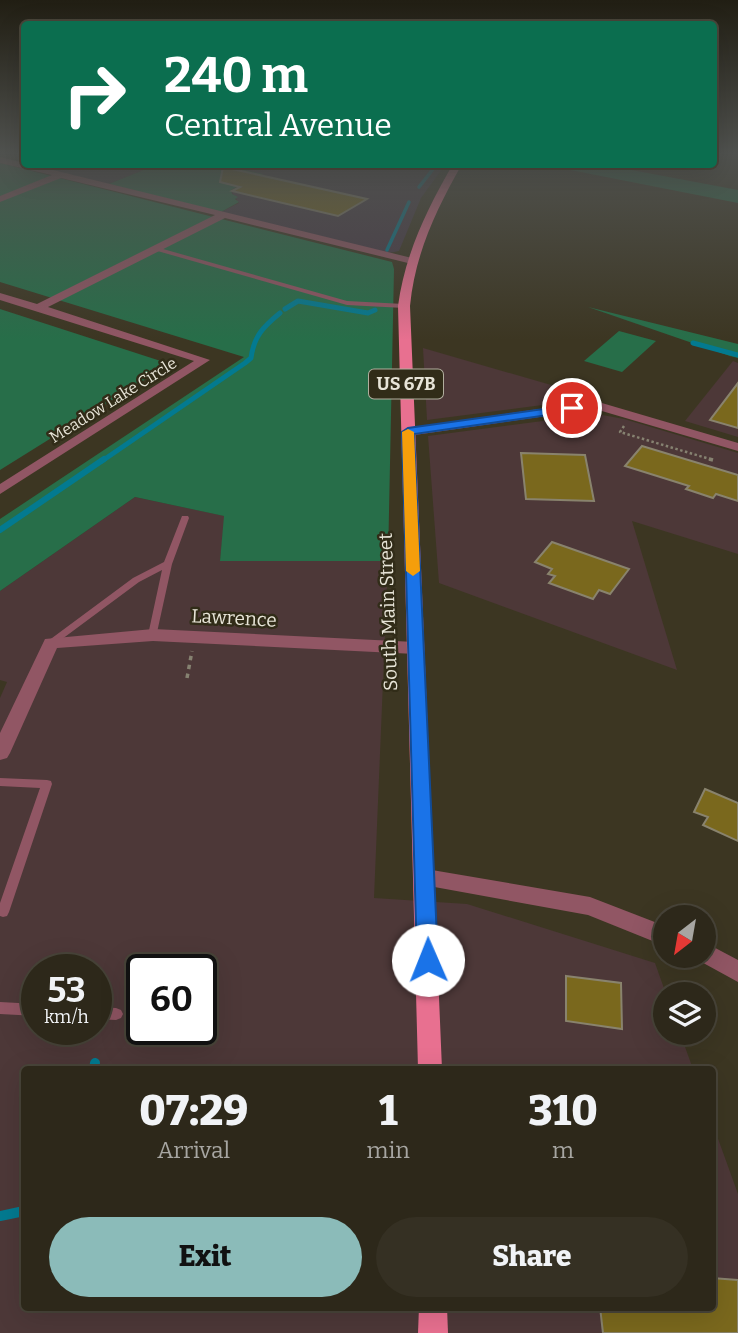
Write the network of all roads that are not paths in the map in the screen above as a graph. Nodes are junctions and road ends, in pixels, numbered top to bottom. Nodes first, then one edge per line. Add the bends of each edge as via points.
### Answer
1 (223, 215) joint
2 (430, 215) edge
3 (156, 249) junction
4 (412, 261) junction
5 (0, 296) edge
6 (404, 306) junction
7 (38, 308) junction
8 (408, 432) junction
9 (738, 447) edge
10 (0, 490) edge
11 (185, 518) dead end
12 (168, 564) junction
13 (153, 635) junction
14 (51, 643) junction
15 (415, 648) junction
16 (0, 753) edge
17 (0, 782) edge
18 (426, 878) junction
19 (3, 912) dead end
20 (653, 931) edge
21 (716, 959) edge
22 (738, 972) edge
23 (0, 1008) edge
24 (21, 1009) edge
25 (112, 1014) edge
26 (116, 1014) dead end
27 (430, 1066) edge
28 (433, 1311) edge
29 (433, 1333) edge

1 - 3 street
1 - 4 street
2 - 4 main road, South Main Street / US 67B
3 - 6 lane via 339,301
3 - 7 street
4 - 6 main road, South Main Street / US 67B
5 - 7 street, Meadow Lake Circle
6 - 8 main road, South Main Street / US 67B
7 - 10 street, Meadow Lake Circle via 204,360
8 - 9 street via 595,405
8 - 15 main road, South Main Street / US 67B
11 - 12 lane
12 - 13 lane
12 - 14 lane via 136,580
13 - 14 street, Lawrence
13 - 15 street, Lawrence
14 - 16 street
15 - 18 main road, South Main Street / US 67B
17 - 19 lane via 47,784
18 - 20 street via 590,906
18 - 27 main road, South Main Street / US 67B
21 - 22 street
23 - 24 lane
25 - 26 lane
28 - 29 main road

